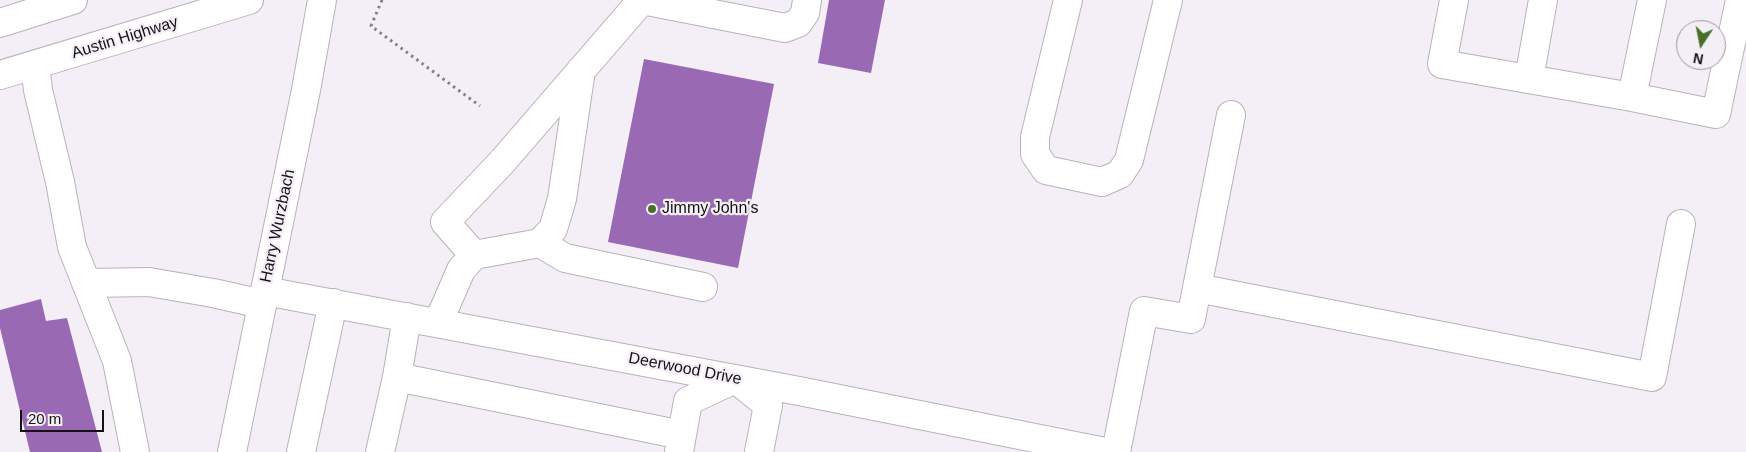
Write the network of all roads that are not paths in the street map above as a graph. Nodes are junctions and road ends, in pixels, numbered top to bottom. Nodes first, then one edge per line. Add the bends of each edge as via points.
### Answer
1 (73, 0) edge
2 (249, 0) edge
3 (322, 0) edge
4 (642, 0) edge
5 (807, 0) edge
6 (1068, 0) edge
7 (1168, 0) edge
8 (1454, 0) edge
9 (1544, 0) edge
10 (1652, 0) edge
11 (1740, 0) edge
12 (26, 7) edge
13 (0, 23) edge
14 (35, 65) junction
15 (581, 70) junction
16 (0, 75) edge
17 (1528, 79) junction
18 (1632, 97) junction
19 (1231, 115) dead end
20 (1681, 224) dead end
21 (540, 243) junction
22 (474, 255) junction
23 (86, 283) junction
24 (703, 287) dead end
25 (1197, 288) junction
26 (263, 298) junction
27 (333, 303) junction
28 (407, 317) junction
29 (438, 323) junction
30 (397, 376) junction
31 (735, 379) junction
32 (1009, 443) edge
33 (681, 444) edge
34 (135, 452) edge
35 (232, 452) edge
36 (301, 452) edge
37 (380, 452) edge
38 (760, 452) edge
39 (1105, 452) edge
40 (1116, 452) edge

1 - 12 street
2 - 14 street, Austin Highway
3 - 26 street, Harry Wurzbach
4 - 5 street via 785,28 798,23 805,13
4 - 15 street
6 - 7 street via 1035,137 1035,154 1046,170 1102,182 1120,174 1129,160
8 - 17 street via 1442,64
9 - 17 street
10 - 18 street
11 - 18 street via 1716,114
12 - 13 street
14 - 16 street, Austin Highway
14 - 23 street via 72,247
15 - 21 street via 562,200 553,229
15 - 22 street via 445,222
17 - 18 street
19 - 25 street
20 - 25 street via 1652,377
21 - 22 street
21 - 24 street via 565,258
22 - 29 street via 460,270
23 - 26 street, Deerwood Drive via 149,282
23 - 34 street via 117,361
25 - 40 street via 1191,319 1144,311
26 - 27 street, Deerwood Drive
26 - 35 street, Harry Wurzbach
27 - 28 street, Deerwood Drive
27 - 36 street
28 - 29 street, Deerwood Drive
28 - 30 street
29 - 31 street, Deerwood Drive
30 - 33 street
30 - 37 street
31 - 32 street, Deerwood Drive
31 - 33 street via 688,401
31 - 38 street via 768,405
32 - 39 street, Deerwood Drive

